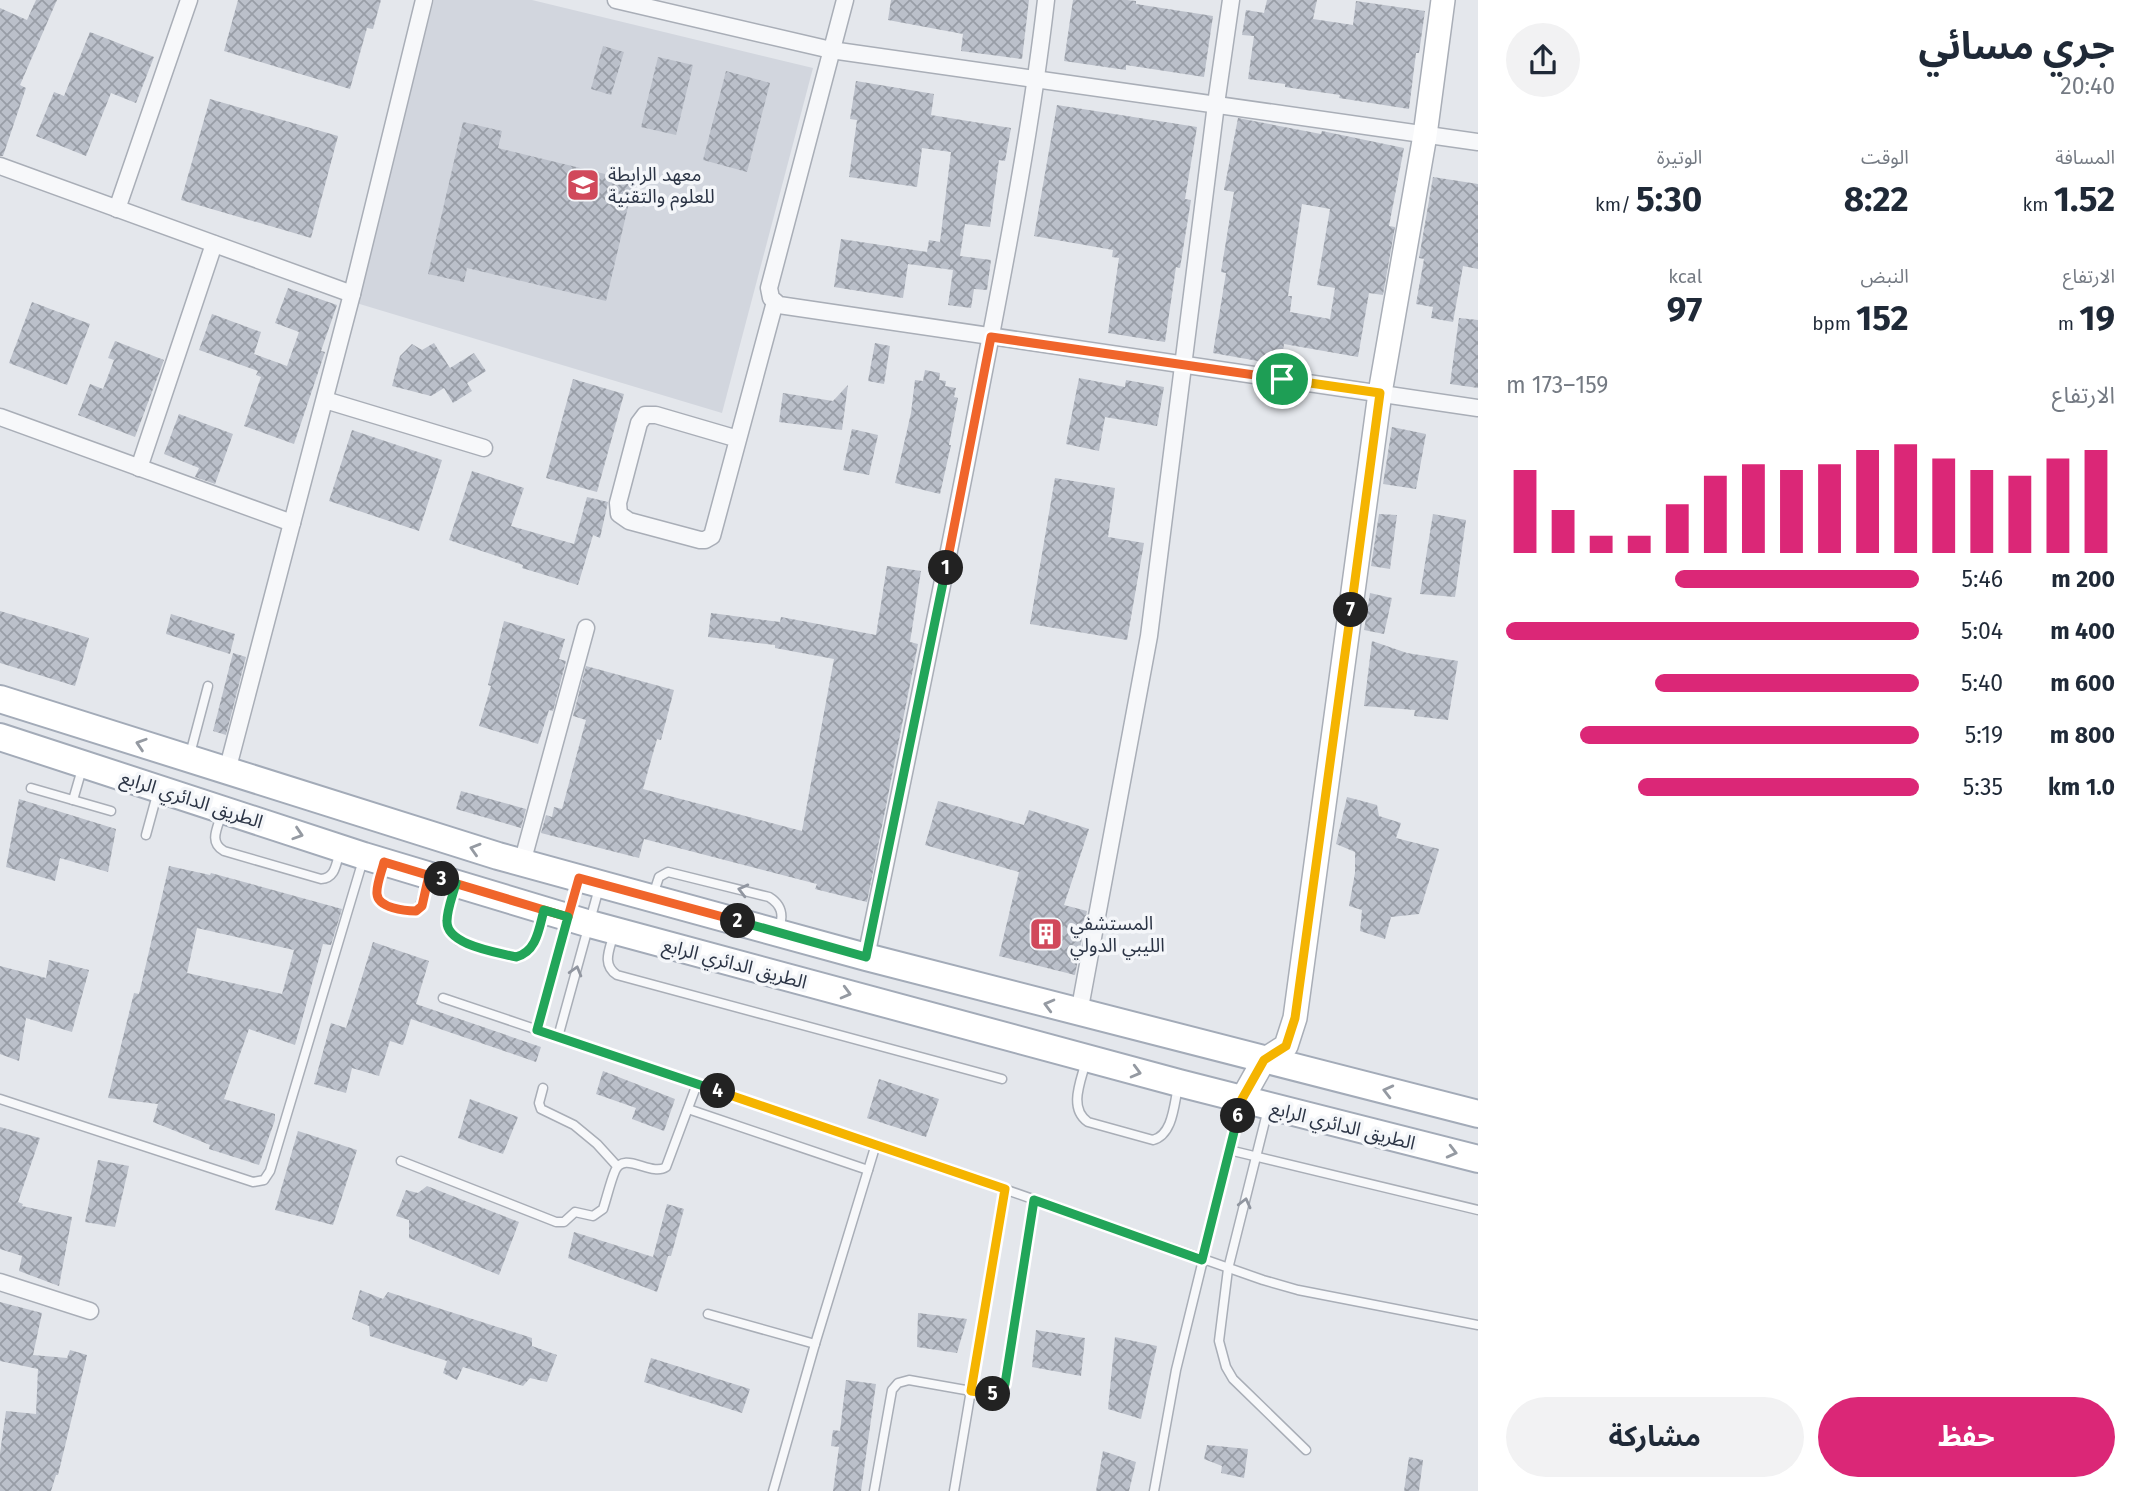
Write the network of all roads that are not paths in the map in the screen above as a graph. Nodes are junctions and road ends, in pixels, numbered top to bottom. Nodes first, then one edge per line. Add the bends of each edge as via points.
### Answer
1 (189, 0) edge
2 (424, 0) edge
3 (845, 0) edge
4 (1046, 0) edge
5 (1231, 0) edge
6 (1443, 0) edge
7 (623, 1) edge
8 (831, 50) junction
9 (1037, 81) junction
10 (1216, 104) junction
11 (1425, 135) junction
12 (1478, 142) edge
13 (0, 166) edge
14 (117, 209) junction
15 (214, 244) junction
16 (352, 294) junction
17 (775, 302) junction
18 (991, 337) junction
19 (1184, 365) junction
20 (1380, 393) junction
21 (325, 400) junction
22 (1478, 408) edge
23 (0, 417) edge
24 (738, 439) junction
25 (484, 447) dead end
26 (139, 467) junction
27 (292, 523) junction
28 (586, 628) dead end
29 (208, 686) dead end
30 (0, 699) edge
31 (0, 737) edge
32 (189, 759) junction
33 (83, 764) junction
34 (227, 771) junction
35 (31, 788) dead end
36 (159, 789) junction
37 (73, 800) junction
38 (223, 810) junction
39 (111, 811) dead end
40 (146, 835) dead end
41 (363, 855) junction
42 (522, 863) junction
43 (429, 875) junction
44 (589, 881) junction
45 (456, 883) junction
46 (579, 920) junction
47 (866, 957) junction
48 (443, 998) dead end
49 (1079, 1013) junction
50 (537, 1030) junction
51 (558, 1037) junction
52 (1087, 1058) junction
53 (1264, 1060) junction
54 (1002, 1079) dead end
55 (1179, 1083) junction
56 (697, 1084) junction
57 (543, 1088) dead end
58 (0, 1099) edge
59 (1242, 1099) junction
60 (1269, 1106) junction
61 (688, 1109) junction
62 (1478, 1114) edge
63 (876, 1144) junction
64 (1229, 1150) junction
65 (1256, 1156) junction
66 (1478, 1159) edge
67 (401, 1161) dead end
68 (617, 1166) junction
69 (868, 1170) junction
70 (1005, 1189) junction
71 (1034, 1200) junction
72 (1478, 1210) edge
73 (1202, 1260) junction
74 (1228, 1269) junction
75 (0, 1282) edge
76 (90, 1311) dead end
77 (708, 1314) dead end
78 (1478, 1325) edge
79 (815, 1344) junction
80 (971, 1391) junction
81 (1306, 1450) dead end
82 (774, 1491) edge
83 (874, 1491) edge
84 (954, 1491) edge
85 (1154, 1491) edge

1 - 14 street
2 - 16 street
3 - 8 street
4 - 9 street
5 - 10 street
6 - 11 main road
7 - 8 street
8 - 9 street
8 - 17 street via 769,288
9 - 10 street
9 - 18 street
10 - 11 street
10 - 19 street
11 - 12 street
11 - 20 main road
13 - 14 street
14 - 15 street
15 - 16 street
15 - 26 street
16 - 21 street
17 - 18 street
17 - 24 street
18 - 19 street
18 - 47 street
19 - 20 street
19 - 49 street via 1149,636
20 - 22 street
20 - 53 main road via 1295,1018 1286,1046
21 - 25 street
21 - 27 street
23 - 26 street
24 - 24 street via 709,538 700,540 629,521 619,514 639,423 645,415
26 - 27 street
27 - 34 street
28 - 42 street
29 - 32 lane
32 -> 30 main road, الطريق الدائري الرابع
31 - 33 main road, الطريق الدائري الرابع
32 - 34 main road, الطريق الدائري الرابع
33 - 36 main road, الطريق الدائري الرابع
33 - 37 lane
42 -> 34 main road, الطريق الدائري الرابع
35 - 37 lane
36 - 38 main road, الطريق الدائري الرابع
36 - 40 lane
37 - 39 lane
38 -> 41 main road, الطريق الدائري الرابع
38 - 41 lane via 214,838 224,851 321,879
41 - 43 main road, الطريق الدائري الرابع
41 - 43 lane via 385,905 419,909
41 - 58 lane via 264,1180 253,1182
42 - 44 main road, الطريق الدائري الرابع
43 - 45 main road, الطريق الدائري الرابع
44 - 46 lane
44 - 46 lane
47 -> 44 main road, الطريق الدائري الرابع
45 - 46 main road, الطريق الدائري الرابع
45 - 46 lane via 447,919 450,932 459,941 522,956
46 - 50 lane
51 -> 46 lane
46 -> 52 main road, الطريق الدائري الرابع
46 - 54 lane via 617,975
49 -> 47 main road, الطريق الدائري الرابع
48 - 50 lane
49 - 53 main road, الطريق الدائري الرابع
50 - 51 lane
51 - 56 lane
52 -> 55 main road, الطريق الدائري الرابع
52 - 55 lane via 1076,1104 1080,1115 1088,1122 1153,1140 1166,1132
53 - 59 main road
62 -> 53 main road, الطريق الدائري الرابع
55 - 59 main road, الطريق الدائري الرابع
56 - 61 lane
56 - 63 lane
57 - 68 lane via 541,1109 580,1130
59 - 60 main road, الطريق الدائري الرابع
59 - 64 lane
60 - 65 lane
60 -> 66 main road, الطريق الدائري الرابع
61 - 68 lane via 666,1167 658,1171 629,1162
61 - 69 lane
63 - 69 lane
63 - 70 lane
64 - 65 lane
64 - 73 lane
65 - 72 lane
74 -> 65 lane
67 - 68 lane via 560,1223 572,1213 593,1216 601,1212
69 - 79 lane
70 - 71 lane
70 - 80 lane
71 - 73 lane
71 - 80 lane via 1005,1384 994,1394
73 - 74 lane
73 - 85 lane
74 - 78 lane via 1298,1290
74 - 81 lane via 1219,1340 1226,1367 1242,1390
75 - 76 street
77 - 79 lane
79 - 82 lane
80 - 83 lane via 909,1380 894,1386
80 - 84 lane

